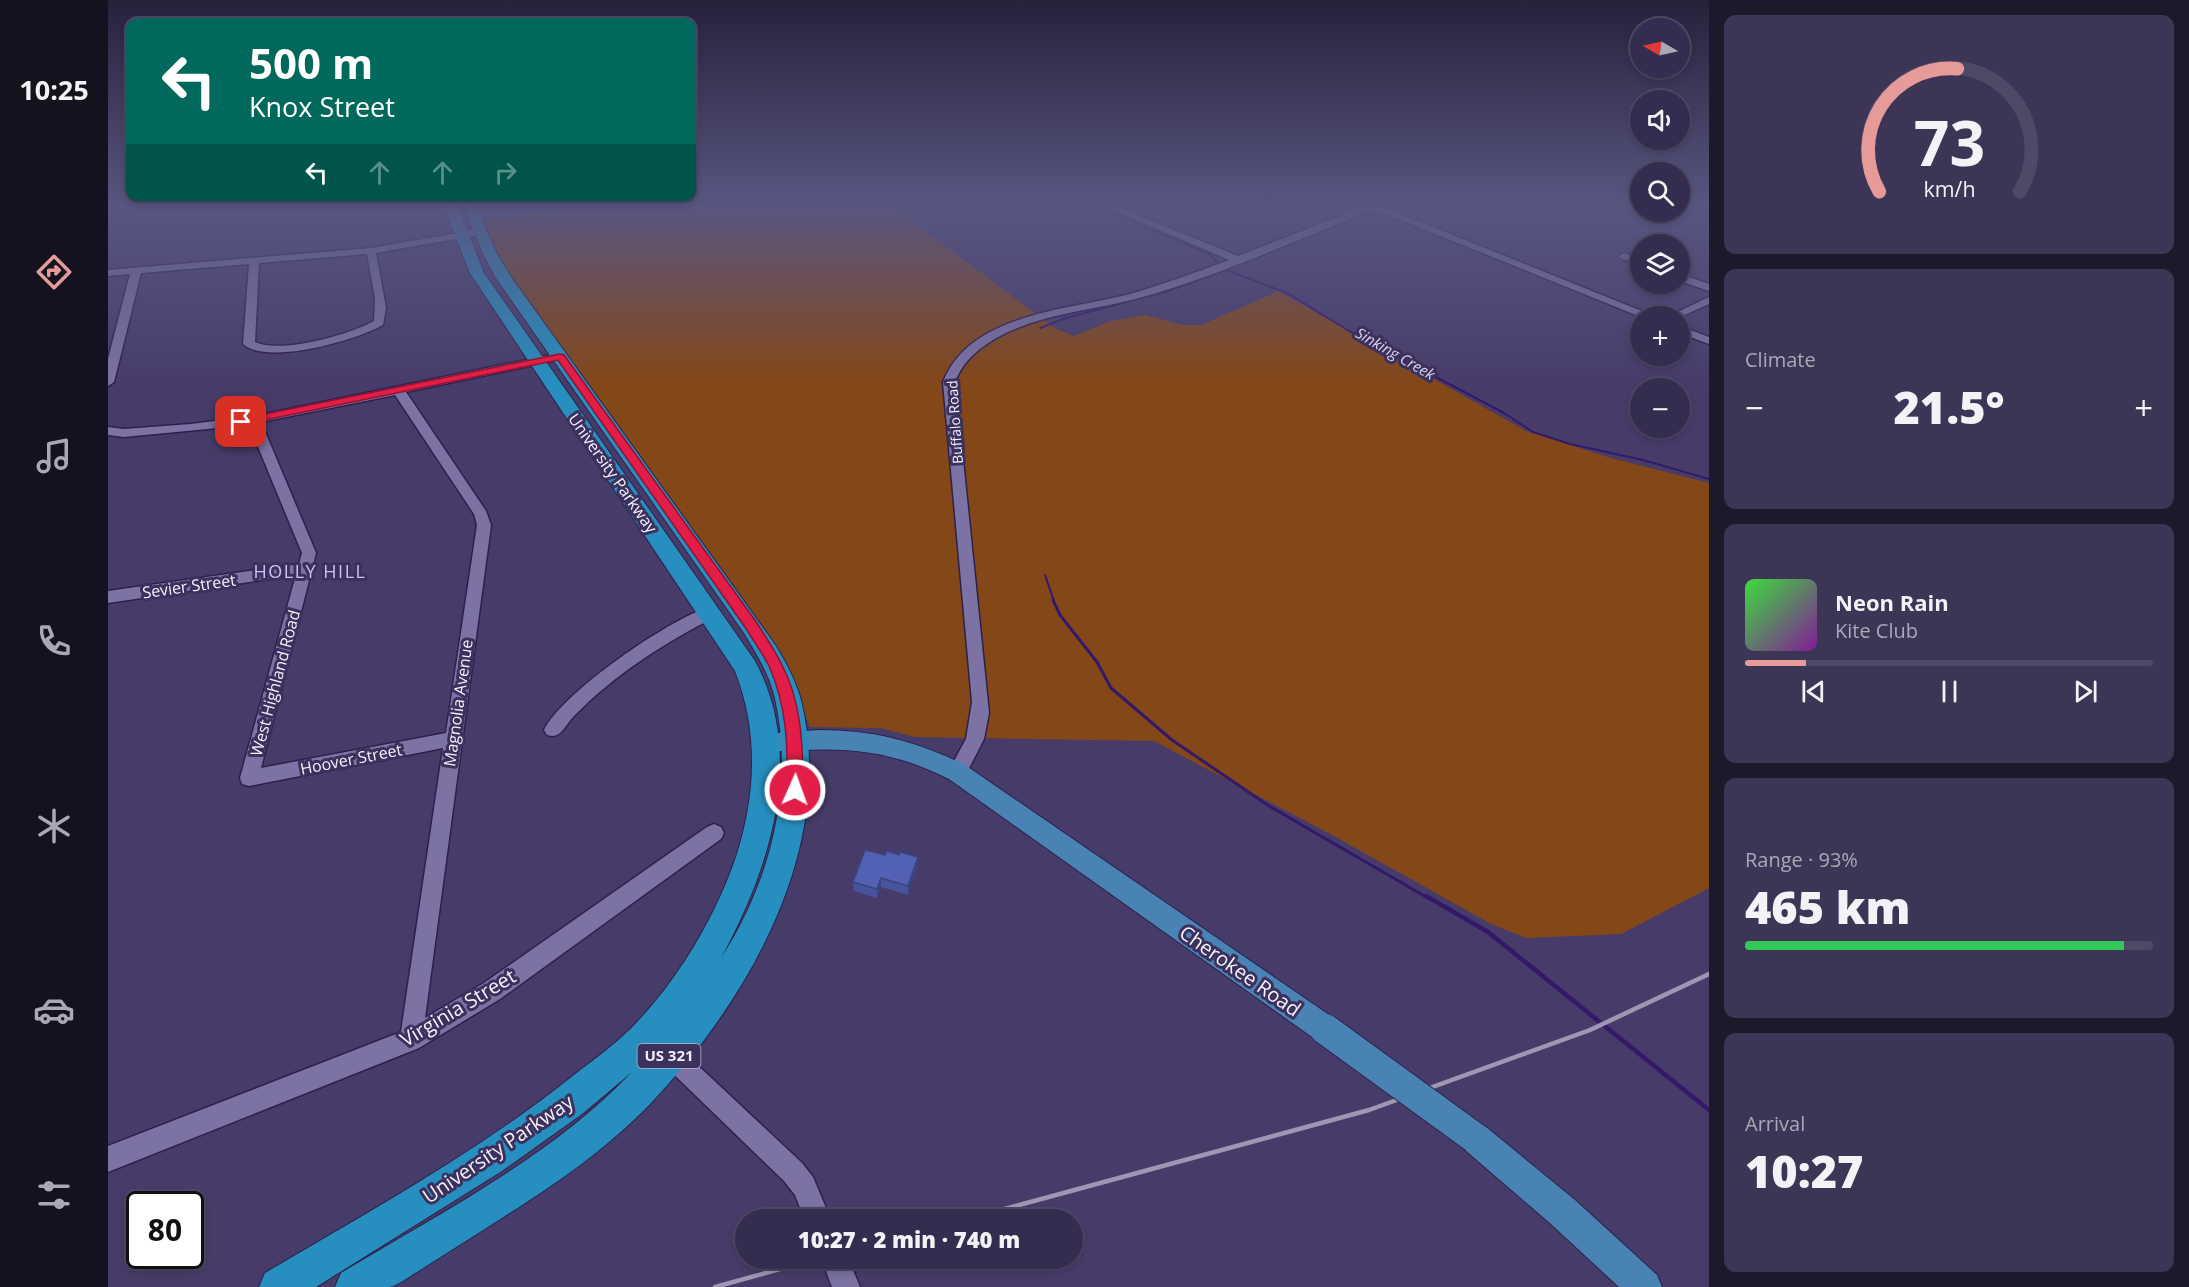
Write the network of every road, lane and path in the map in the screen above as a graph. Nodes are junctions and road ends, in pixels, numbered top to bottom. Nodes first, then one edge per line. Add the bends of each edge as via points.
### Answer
1 (201, 265) edge
2 (254, 265) edge
3 (373, 265) edge
4 (474, 265) edge
5 (497, 265) edge
6 (1224, 265) edge
7 (1521, 265) edge
8 (136, 270) junction
9 (108, 273) edge
10 (1690, 281) edge
11 (1709, 288) edge
12 (512, 289) junction
13 (492, 294) junction
14 (1709, 300) edge
15 (1630, 308) edge
16 (1690, 309) edge
17 (1690, 333) edge
18 (1709, 341) edge
19 (560, 357) junction
20 (538, 363) junction
21 (108, 382) edge
22 (399, 391) junction
23 (255, 420) junction
24 (108, 431) edge
25 (633, 461) junction
26 (608, 468) junction
27 (305, 568) junction
28 (108, 597) edge
29 (709, 613) junction
30 (553, 730) dead end
31 (453, 739) junction
32 (781, 742) junction
33 (957, 772) junction
34 (249, 778) joint
35 (714, 833) dead end
36 (411, 1040) junction
37 (660, 1044) junction
38 (108, 1159) edge
39 (813, 1209) edge
40 (839, 1269) edge
41 (279, 1287) edge
42 (355, 1287) edge
43 (846, 1287) edge
44 (1645, 1287) edge

1 - 8 street
2 - 3 street via 249,344 274,350 365,332 379,323
4 - 13 highway, University Parkway / US 321
5 - 12 highway, University Parkway / US 321
6 - 33 street, Buffalo Road via 1137,295 1011,326 970,351 951,374 981,702 980,727
7 - 15 street
8 - 9 street
8 - 21 street
10 - 11 street
12 - 13 highway
12 - 19 highway, University Parkway / US 321
13 - 20 highway, University Parkway / US 321
14 - 16 street
17 - 18 street
19 - 20 street
19 - 25 highway, University Parkway / US 321
20 - 22 street
20 - 26 highway, University Parkway / US 321
22 - 23 street
22 - 31 street, Magnolia Avenue via 483,519
23 - 24 street via 141,432
23 - 27 street, West Highland Road via 309,553
25 - 26 highway
25 - 32 highway, University Parkway / US 321 via 775,665 789,701
26 - 29 highway, University Parkway / US 321
27 - 28 street, Sevier Street
27 - 34 street, West Highland Road
29 - 30 street via 675,630 593,688 560,716
29 - 32 highway, University Parkway / US 321 via 746,668 764,722
31 - 34 street, Hoover Street
31 - 36 street, Magnolia Avenue
32 - 33 main road, Cherokee Road via 845,738 888,743 920,753
32 - 37 highway, University Parkway / US 321 via 795,790 789,833 775,881 733,969 702,1013
33 - 44 main road, Cherokee Road, bridge via 1475,1138
35 - 36 street, Virginia Street via 492,991
36 - 38 street, Virginia Street
37 - 39 street via 794,1172
37 - 41 highway, University Parkway / US 321 via 487,1161
37 - 42 highway, University Parkway / US 321 via 637,1091 594,1128 530,1178
40 - 43 street

